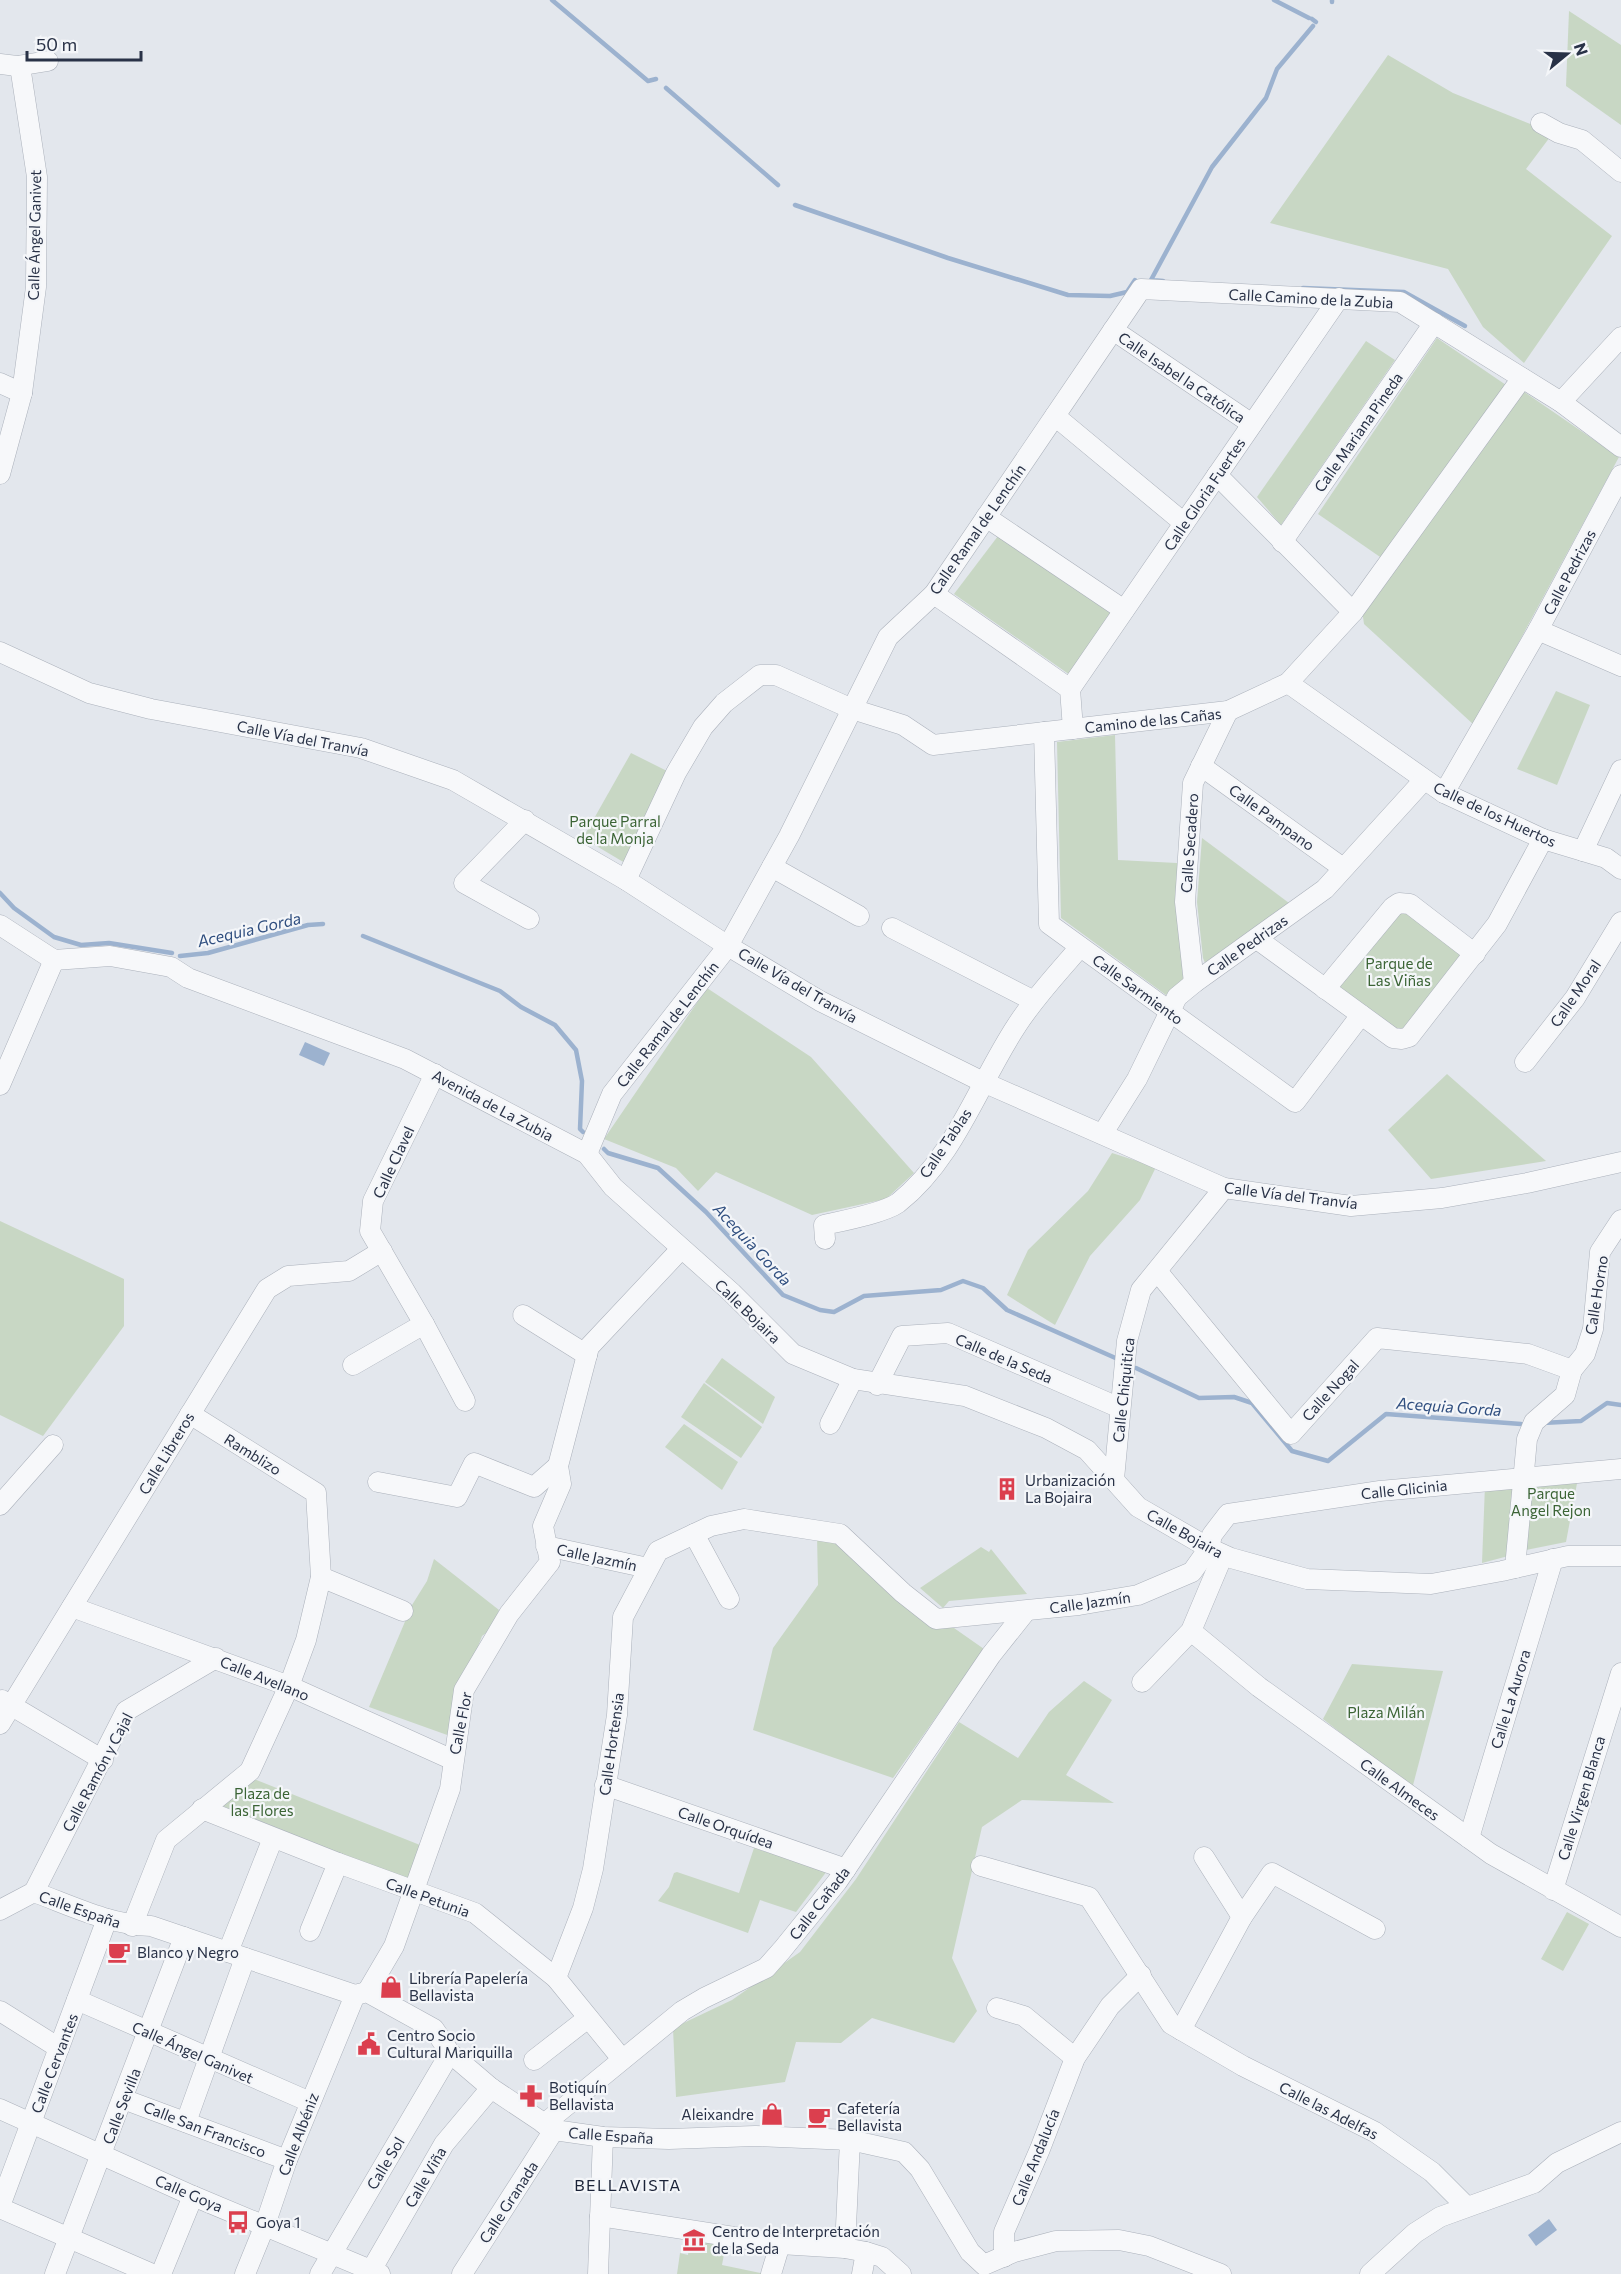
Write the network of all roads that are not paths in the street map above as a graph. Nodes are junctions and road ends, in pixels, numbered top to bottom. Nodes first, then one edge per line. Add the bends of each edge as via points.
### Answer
1 (48, 61) dead end
2 (11, 65) edge
3 (1541, 123) dead end
4 (1621, 172) edge
5 (1141, 289) joint
6 (1339, 298) junction
7 (1434, 323) junction
8 (1113, 330) junction
9 (1621, 337) edge
10 (1522, 378) junction
11 (12, 389) edge
12 (1561, 402) junction
13 (1055, 416) junction
14 (1251, 424) junction
15 (0, 444) edge
16 (1621, 447) edge
17 (0, 474) edge
18 (1217, 475) junction
19 (1621, 475) edge
20 (986, 517) junction
21 (1184, 523) junction
22 (1282, 542) junction
23 (934, 594) junction
24 (1124, 610) junction
25 (1353, 612) junction
26 (1538, 630) junction
27 (0, 652) edge
28 (1621, 666) edge
29 (1288, 683) junction
30 (1070, 689) junction
31 (852, 709) junction
32 (1228, 711) junction
33 (1073, 729) junction
34 (1044, 732) junction
35 (1201, 766) junction
36 (1621, 770) edge
37 (1424, 780) junction
38 (1444, 793) junction
39 (525, 820) junction
40 (1543, 839) junction
41 (1583, 852) junction
42 (771, 867) junction
43 (1343, 868) junction
44 (1621, 869) edge
45 (626, 880) junction
46 (859, 916) dead end
47 (529, 919) dead end
48 (1621, 922) edge
49 (0, 925) edge
50 (892, 928) dead end
51 (1257, 939) junction
52 (728, 946) junction
53 (1080, 947) junction
54 (1475, 954) junction
55 (54, 960) junction
56 (1194, 983) junction
57 (1325, 989) junction
58 (1035, 1001) junction
59 (1170, 1013) junction
60 (1361, 1015) junction
61 (1525, 1062) dead end
62 (435, 1074) junction
63 (983, 1082) junction
64 (0, 1085) edge
65 (1103, 1133) junction
66 (587, 1154) junction
67 (1621, 1162) edge
68 (1224, 1188) junction
69 (1621, 1220) edge
70 (825, 1239) dead end
71 (681, 1249) junction
72 (382, 1251) junction
73 (1157, 1271) junction
74 (523, 1315) dead end
75 (424, 1324) junction
76 (587, 1355) junction
77 (353, 1365) dead end
78 (1572, 1370) junction
79 (852, 1379) junction
80 (877, 1384) junction
81 (465, 1401) dead end
82 (1120, 1408) junction
83 (190, 1414) junction
84 (830, 1424) dead end
85 (53, 1445) dead end
86 (558, 1466) junction
87 (1621, 1469) edge
88 (1524, 1477) junction
89 (1114, 1479) junction
90 (378, 1482) dead end
91 (1, 1503) edge
92 (694, 1534) junction
93 (546, 1546) junction
94 (1216, 1551) junction
95 (1621, 1556) edge
96 (1553, 1559) junction
97 (648, 1568) junction
98 (1515, 1568) junction
99 (321, 1577) junction
100 (729, 1599) dead end
101 (72, 1607) junction
102 (403, 1611) dead end
103 (1026, 1611) junction
104 (1191, 1631) junction
105 (216, 1658) junction
106 (1621, 1672) edge
107 (1142, 1682) dead end
108 (288, 1686) junction
109 (5, 1702) edge
110 (0, 1724) edge
111 (103, 1760) junction
112 (453, 1760) junction
113 (605, 1785) junction
114 (202, 1809) junction
115 (273, 1838) junction
116 (1469, 1839) junction
117 (1204, 1857) dead end
118 (338, 1863) junction
119 (981, 1866) dead end
120 (846, 1869) junction
121 (1553, 1890) junction
122 (34, 1892) junction
123 (414, 1892) junction
124 (0, 1910) edge
125 (1242, 1917) junction
126 (107, 1920) junction
127 (132, 1926) junction
128 (1621, 1927) edge
129 (1375, 1929) dead end
130 (310, 1931) dead end
131 (184, 1937) junction
132 (237, 1955) junction
133 (1141, 1975) junction
134 (556, 1978) junction
135 (361, 1994) junction
136 (77, 2000) junction
137 (997, 2008) dead end
138 (0, 2011) edge
139 (588, 2018) junction
140 (1182, 2030) junction
141 (148, 2032) junction
142 (59, 2048) junction
143 (450, 2053) junction
144 (1074, 2058) junction
145 (210, 2059) junction
146 (622, 2059) junction
147 (534, 2060) dead end
148 (491, 2088) junction
149 (123, 2099) junction
150 (310, 2102) junction
151 (0, 2109) edge
152 (32, 2122) junction
153 (186, 2122) junction
154 (549, 2127) junction
155 (1621, 2132) edge
156 (603, 2137) junction
157 (850, 2140) junction
158 (102, 2155) junction
159 (287, 2160) junction
160 (193, 2196) junction
161 (1466, 2206) junction
162 (0, 2207) edge
163 (600, 2216) junction
164 (265, 2225) junction
165 (69, 2237) junction
166 (780, 2244) junction
167 (845, 2248) junction
168 (866, 2252) junction
169 (332, 2253) junction
170 (1004, 2257) junction
171 (979, 2270) edge
172 (1213, 2272) edge
173 (374, 2273) edge
174 (55, 2274) edge
175 (152, 2274) edge
176 (161, 2274) edge
177 (245, 2274) edge
178 (320, 2274) edge
179 (462, 2274) edge
180 (598, 2274) edge
181 (771, 2274) edge
182 (862, 2274) edge
183 (901, 2274) edge
184 (1370, 2274) edge

1 - 2 street
2 - 11 street, Calle Ángel Ganivet via 29,173 28,284
3 - 4 street via 1582,140
5 - 6 street, Calle Camino de la Zubia
5 - 8 street, Calle Ramal de Lenchín
6 - 7 street, Calle Camino de la Zubia via 1400,302
6 - 14 street, Calle Gloria Fuertes
7 - 10 street, Calle Camino de la Zubia
7 - 22 street, Calle Mariana Pineda
8 - 13 street, Calle Ramal de Lenchín
8 - 14 street, Calle Isabel la Católica
9 - 12 street
10 - 12 street, Calle Camino de la Zubia
10 - 25 street, Camino de las Cañas
11 - 15 street, Calle Ángel Ganivet
11 - 17 street, Calle Ángel Ganivet
12 - 16 street, Calle Camino de la Zubia
13 - 20 street, Calle Ramal de Lenchín
13 - 21 street
14 - 18 street, Calle Gloria Fuertes
18 - 21 street, Calle Gloria Fuertes
18 - 22 street
19 - 26 street, Calle Pedrizas
20 - 23 street, Calle Ramal de Lenchín
20 - 24 street
21 - 24 street, Calle Gloria Fuertes
22 - 25 street
23 - 30 street
23 - 31 street, Calle Ramal de Lenchín via 888,637
24 - 30 street, Calle Gloria Fuertes
25 - 29 street, Camino de las Cañas
26 - 28 street
26 - 38 street, Calle Pedrizas
27 - 39 street, Calle Vía del Tranvía via 89,693 151,709 361,748 453,780
29 - 32 street, Camino de las Cañas
29 - 37 street, Calle de los Huertos
30 - 33 street
31 - 34 street, Camino de las Cañas via 903,726 933,745
31 - 42 street, Calle Ramal de Lenchín
31 - 45 street, Camino de las Cañas via 776,675 760,675 724,703 704,727 676,773
32 - 33 street, Camino de las Cañas
32 - 35 street, Calle Secadero
33 - 34 street, Camino de las Cañas
34 - 53 street, Calle Sarmiento via 1049,924
35 - 43 street, Calle Pampano
35 - 56 street, Calle Secadero via 1193,783 1185,902
36 - 41 street
37 - 38 street, Calle de los Huertos
37 - 43 street, Calle Pedrizas
38 - 40 street, Calle de los Huertos
39 - 45 street, Calle Vía del Tranvía
39 - 47 street via 464,884
40 - 41 street, Calle de los Huertos
40 - 54 street via 1497,924
41 - 44 street, Calle de los Huertos via 1606,858
42 - 46 street
42 - 52 street, Calle Ramal de Lenchín
43 - 51 street, Calle Pedrizas via 1325,889
45 - 52 street, Calle Vía del Tranvía
48 - 61 street, Calle Moral via 1575,998
49 - 55 street
50 - 58 street
51 - 56 street, Calle Pedrizas
51 - 57 street
52 - 63 street, Calle Vía del Tranvía via 820,1001
52 - 66 street, Calle Ramal de Lenchín via 612,1094
53 - 58 street, Calle Tablas
53 - 59 street, Calle Sarmiento
54 - 57 street via 1410,904 1402,902 1393,907
54 - 60 street via 1409,1037 1393,1038
55 - 62 street, Avenida de La Zubia via 110,956 171,967 188,978 405,1059
55 - 64 street
56 - 59 street, Calle Pedrizas via 1178,998
57 - 60 street
58 - 63 street, Calle Tablas
59 - 60 street, Calle Sarmiento via 1294,1102
59 - 65 street, Calle Pedrizas via 1137,1079
62 - 66 street, Avenida de La Zubia
62 - 72 street, Calle Clavel via 373,1201 370,1231
63 - 65 street, Calle Vía del Tranvía
63 - 70 street, Calle Tablas via 961,1126 928,1173 896,1204 824,1225
65 - 68 street, Calle Vía del Tranvía
66 - 71 street, Avenida de La Zubia via 613,1187
67 - 68 street, Calle Vía del Tranvía via 1442,1198 1351,1206
68 - 73 street, Calle Chiquitica
69 - 78 street, Calle Horno via 1600,1252 1593,1329 1585,1354
71 - 76 street, Calle Flor via 589,1347
71 - 79 street, Calle Bojaira via 793,1354
72 - 75 street, Calle Clavel
72 - 83 street, Calle Libreros via 349,1271 288,1276 267,1289
73 - 78 street, Calle Nogal via 1291,1434 1377,1338 1528,1354
73 - 82 street, Calle Chiquitica via 1141,1290 1127,1341
74 - 76 street
75 - 77 street
75 - 81 street, Calle Clavel
76 - 86 street, Calle Flor
78 - 88 street, Calle Horno via 1565,1395 1534,1422 1527,1439
79 - 80 street, Calle Bojaira
79 - 84 street
80 - 82 street, Calle de la Seda via 902,1336 948,1333
80 - 89 street, Calle Bojaira via 965,1396 1046,1428 1087,1450
82 - 89 street, Calle Chiquitica
83 - 99 street, Ramblizo via 316,1493
83 - 101 street, Calle Libreros
85 - 91 street
86 - 90 street via 534,1487 474,1463 457,1497
86 - 93 street, Calle Flor via 561,1484 543,1526
87 - 88 street, Calle Glicinia
88 - 94 street, Calle Glicinia via 1380,1491 1228,1514 1212,1535
88 - 98 street, Calle Horno
89 - 94 street, Calle Bojaira via 1138,1507
92 - 97 street, Calle Hortensia via 658,1551
92 - 100 street
92 - 103 street, Calle Hortensia via 744,1519 840,1534 936,1619
93 - 97 street, Calle Jazmín
93 - 112 street, Calle Flor via 550,1562 509,1614 464,1690
94 - 98 street, Calle Bojaira via 1307,1579 1431,1584
94 - 103 street, Calle Jazmín via 1192,1572 1138,1596
94 - 104 street
95 - 96 street, Calle Bojaira
96 - 98 street, Calle Bojaira
96 - 116 street, Calle La Aurora
97 - 113 street, Calle Hortensia via 623,1617 617,1715
99 - 102 street
99 - 108 street via 306,1640
101 - 105 street, Calle Avellano
101 - 109 street, Calle Libreros
103 - 120 street, Calle Cañada via 990,1655
104 - 107 street
104 - 116 street, Calle Almeces via 1259,1688
105 - 108 street, Calle Avellano
105 - 111 street, Calle Ramón y Cajal via 126,1711
106 - 121 street, Calle Virgen Blanca
108 - 112 street, Calle Avellano
108 - 114 street via 250,1771
109 - 110 street, Calle Libreros
109 - 111 street
111 - 122 street, Calle Ramón y Cajal
112 - 123 street, Calle Flor via 450,1789
113 - 120 street, Calle Orquídea
113 - 134 street, Calle Hortensia via 584,1908
114 - 115 street, Calle Petunia
114 - 127 street via 166,1840
115 - 118 street, Calle Petunia
115 - 132 street
116 - 121 street, Calle Almeces
117 - 125 street
118 - 123 street, Calle Petunia
118 - 130 street
119 - 133 street, Calle las Adelfas via 1089,1897
120 - 146 street, Calle Cañada via 766,1968 704,1998
121 - 128 street, Calle Almeces
122 - 124 street, Calle España
122 - 126 street, Calle España
123 - 134 street, Calle Petunia via 475,1913
123 - 135 street, Calle Flor via 393,1946
125 - 129 street via 1272,1873
125 - 140 street
126 - 127 street, Calle España
126 - 136 street, Calle Cervantes
127 - 131 street, Calle España via 151,1926
131 - 132 street, Calle España
131 - 141 street, Calle Sevilla
132 - 135 street, Calle España
132 - 145 street
133 - 140 street, Calle las Adelfas via 1171,2024
133 - 144 street, Calle Andalucía via 1110,2006
134 - 139 street, Calle Petunia
135 - 143 street, Calle España via 434,2030
135 - 150 street, Calle Albéniz
136 - 141 street, Calle Ángel Ganivet
136 - 142 street, Calle Cervantes
137 - 144 street via 1024,2016
138 - 142 street
139 - 146 street, Calle Petunia
139 - 147 street
140 - 161 street, Calle las Adelfas via 1243,2066 1375,2132 1432,2172
141 - 145 street, Calle Ángel Ganivet
141 - 149 street, Calle Sevilla
142 - 152 street, Calle Cervantes
143 - 148 street, Calle España
143 - 169 street, Calle Sol
144 - 170 street, Calle Andalucía via 1004,2232
145 - 150 street, Calle Ángel Ganivet
145 - 153 street
146 - 154 street, Calle Cañada
148 - 154 street, Calle España
148 - 173 street, Calle Viña via 444,2144
149 - 153 street, Calle San Francisco
149 - 158 street, Calle Sevilla
150 - 159 street, Calle Albéniz
151 - 152 street, Calle Goya
152 - 158 street, Calle Goya
152 - 162 street, Calle Cervantes
153 - 159 street, Calle San Francisco
154 - 156 street, Calle España
154 - 179 street, Calle Granada
155 - 161 street via 1557,2163 1534,2183
156 - 157 street, Calle España
156 - 163 street
157 - 167 street
157 - 171 street, Calle España via 904,2152 920,2169
158 - 160 street, Calle Goya
158 - 165 street, Calle Sevilla
159 - 164 street, Calle Albéniz
160 - 164 street, Calle Goya
160 - 176 street
161 - 184 street via 1415,2233
162 - 165 street
163 - 166 street
163 - 180 street
164 - 169 street, Calle Goya
164 - 177 street, Calle Albéniz
165 - 174 street, Calle Sevilla
165 - 175 street
166 - 167 street
166 - 181 street
167 - 168 street
168 - 182 street
168 - 183 street via 882,2257
169 - 173 street, Calle Goya
169 - 178 street, Calle Sol
170 - 171 street, Calle España
170 - 172 street, Calle España via 1056,2241 1119,2240 1149,2246

